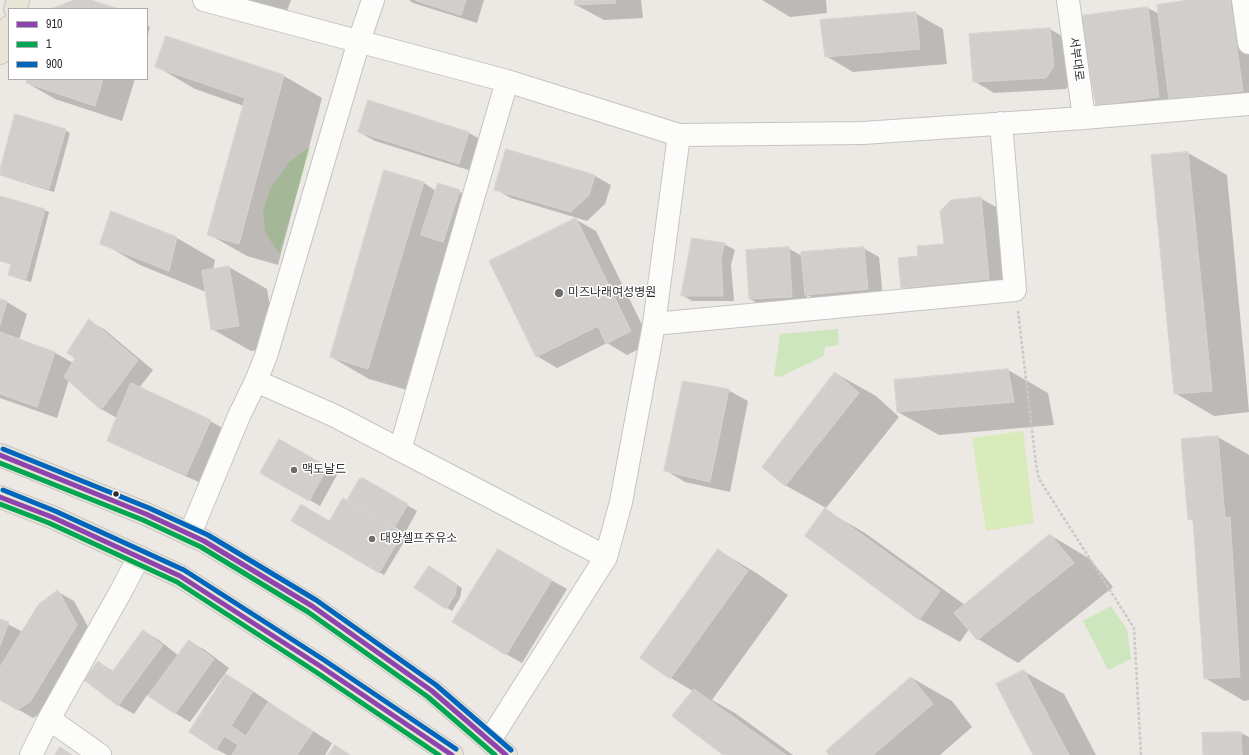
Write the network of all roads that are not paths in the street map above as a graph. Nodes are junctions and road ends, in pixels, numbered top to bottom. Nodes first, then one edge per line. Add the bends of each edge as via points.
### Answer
1 (204, 0) edge
2 (373, 0) edge
3 (1068, 0) edge
4 (1243, 0) edge
5 (8, 29) edge
6 (359, 41) junction
7 (1249, 43) edge
8 (0, 53) edge
9 (507, 81) junction
10 (1249, 104) edge
11 (1084, 118) junction
12 (1001, 123) junction
13 (679, 135) junction
14 (654, 324) junction
15 (256, 381) junction
16 (400, 450) junction
17 (0, 455) edge
18 (0, 497) edge
19 (190, 534) junction
20 (139, 557) junction
21 (606, 557) junction
22 (49, 719) junction
23 (490, 740) junction
24 (31, 755) edge
25 (100, 755) edge
26 (452, 755) edge
27 (506, 755) edge

1 - 6 street
2 - 6 street
3 - 11 street, 서부대로
4 - 7 street
5 - 8 main road
6 - 9 street
6 - 15 street via 266,356
9 - 13 street
9 - 16 street
10 - 11 street
11 - 12 street
12 - 13 street via 863,132
12 - 14 street via 1015,290
13 - 14 street
14 - 21 street via 622,502
15 - 16 street via 333,415
15 - 19 street
16 - 21 street
17 - 19 main road
18 - 20 main road
19 - 23 main road via 312,606 432,691
20 - 22 street
20 - 26 main road via 180,576
21 - 23 street
22 - 24 street
22 - 25 street
23 - 27 main road

